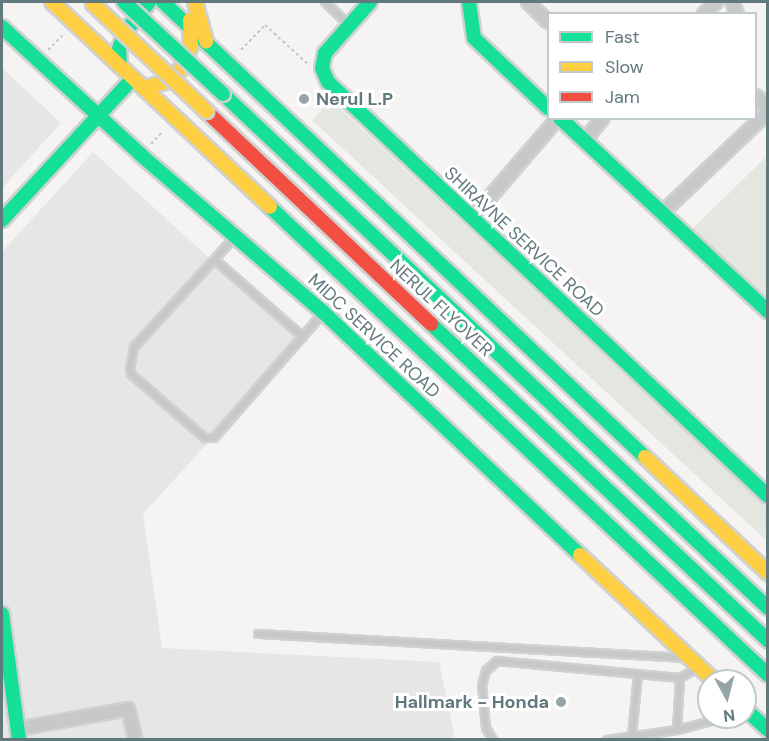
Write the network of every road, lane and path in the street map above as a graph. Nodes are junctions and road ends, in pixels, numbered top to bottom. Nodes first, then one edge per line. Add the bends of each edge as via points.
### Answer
1 (52, 2) edge
2 (124, 2) edge
3 (149, 2) edge
4 (194, 2) edge
5 (325, 2) edge
6 (370, 2) edge
7 (469, 2) edge
8 (528, 2) edge
9 (91, 3) edge
10 (164, 3) edge
11 (136, 18) junction
12 (547, 20) edge
13 (350, 26) junction
14 (2, 27) edge
15 (190, 28) junction
16 (66, 32) dead end
17 (207, 44) junction
18 (38, 61) junction
19 (229, 64) junction
20 (120, 66) junction
21 (132, 78) junction
22 (328, 82) junction
23 (144, 88) junction
24 (547, 106) edge
25 (768, 112) edge
26 (98, 116) junction
27 (175, 118) junction
28 (557, 120) edge
29 (561, 120) edge
30 (601, 120) edge
31 (585, 140) junction
32 (141, 155) junction
33 (663, 212) junction
34 (472, 218) junction
35 (2, 220) edge
36 (236, 235) junction
37 (215, 260) junction
38 (768, 311) edge
39 (323, 312) junction
40 (303, 337) junction
41 (768, 496) edge
42 (768, 573) edge
43 (768, 608) edge
44 (2, 614) edge
45 (258, 634) dead end
46 (768, 641) edge
47 (694, 663) junction
48 (701, 669) edge
49 (638, 675) junction
50 (768, 675) edge
51 (680, 678) junction
52 (697, 724) edge
53 (677, 729) junction
54 (18, 734) edge
55 (632, 736) junction
56 (135, 740) edge
57 (493, 740) edge
58 (607, 740) edge

1 - 20 main road
2 - 43 main road, NERUL FLYOVER, bridge
3 - 11 main road
4 - 15 main road
4 - 17 main road
5 - 13 lane
6 - 13 main road
7 - 24 main road via 474,38
8 - 12 street
9 - 46 main road, NERUL FLYOVER, bridge
10 - 11 main road
10 - 15 main road
11 - 20 main road via 122,40
13 - 22 main road via 325,53 322,68
14 - 18 main road, MIDC SERVICE ROAD
15 - 17 main road
15 - 23 main road via 191,45 181,69 168,81
16 - 18 path
17 - 19 main road
18 - 26 main road, MIDC SERVICE ROAD
19 - 22 path via 265,25
19 - 42 main road
20 - 21 main road
21 - 23 main road
21 - 26 main road
22 - 34 main road, SHIRAVNE SERVICE ROAD
23 - 27 main road
25 - 33 street
26 - 32 main road, MIDC SERVICE ROAD
26 - 35 main road
27 - 32 path
27 - 50 main road
28 - 34 street
29 - 31 main road
30 - 31 street
31 - 33 main road
32 - 36 main road, MIDC SERVICE ROAD
33 - 38 main road
34 - 41 main road, SHIRAVNE SERVICE ROAD
36 - 37 lane
36 - 39 main road, MIDC SERVICE ROAD
37 - 40 lane
37 - 40 lane via 134,347 131,374 205,438 214,438
39 - 40 lane
39 - 47 main road, MIDC SERVICE ROAD
44 - 54 main road
45 - 47 lane
47 - 48 main road, MIDC SERVICE ROAD
47 - 51 lane
49 - 51 lane
49 - 55 lane
49 - 57 lane via 498,661 486,671 482,686 486,728
51 - 53 lane
52 - 53 lane
53 - 55 lane
54 - 56 street via 128,709
55 - 58 lane

